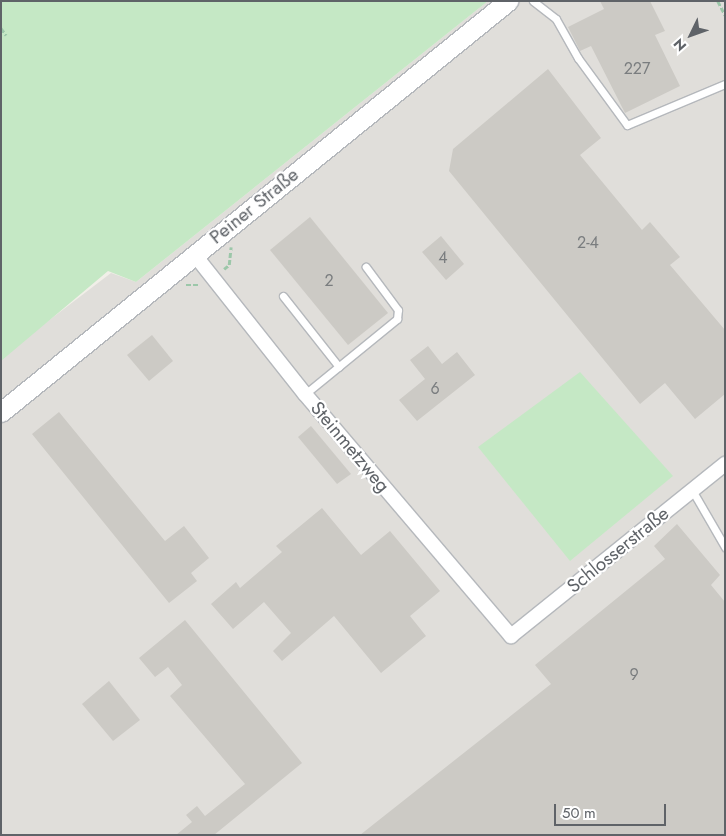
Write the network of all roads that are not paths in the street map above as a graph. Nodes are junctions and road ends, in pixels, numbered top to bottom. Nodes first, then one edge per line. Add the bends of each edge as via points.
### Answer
1 (508, 1) edge
2 (534, 1) edge
3 (725, 84) edge
4 (194, 254) junction
5 (366, 267) dead end
6 (283, 296) dead end
7 (339, 367) junction
8 (306, 394) junction
9 (1, 412) edge
10 (725, 464) edge
11 (692, 490) junction
12 (725, 546) edge
13 (511, 636) joint

1 - 4 main road, Peiner Straße
2 - 3 lane via 556,19 578,58 627,124
4 - 8 street, Steinmetzweg
4 - 9 main road, Peiner Straße
5 - 7 lane via 398,310 397,319
6 - 7 lane
7 - 8 lane
8 - 13 street, Steinmetzweg
10 - 11 street, Schlosserstraße
11 - 12 lane
11 - 13 street, Schlosserstraße

